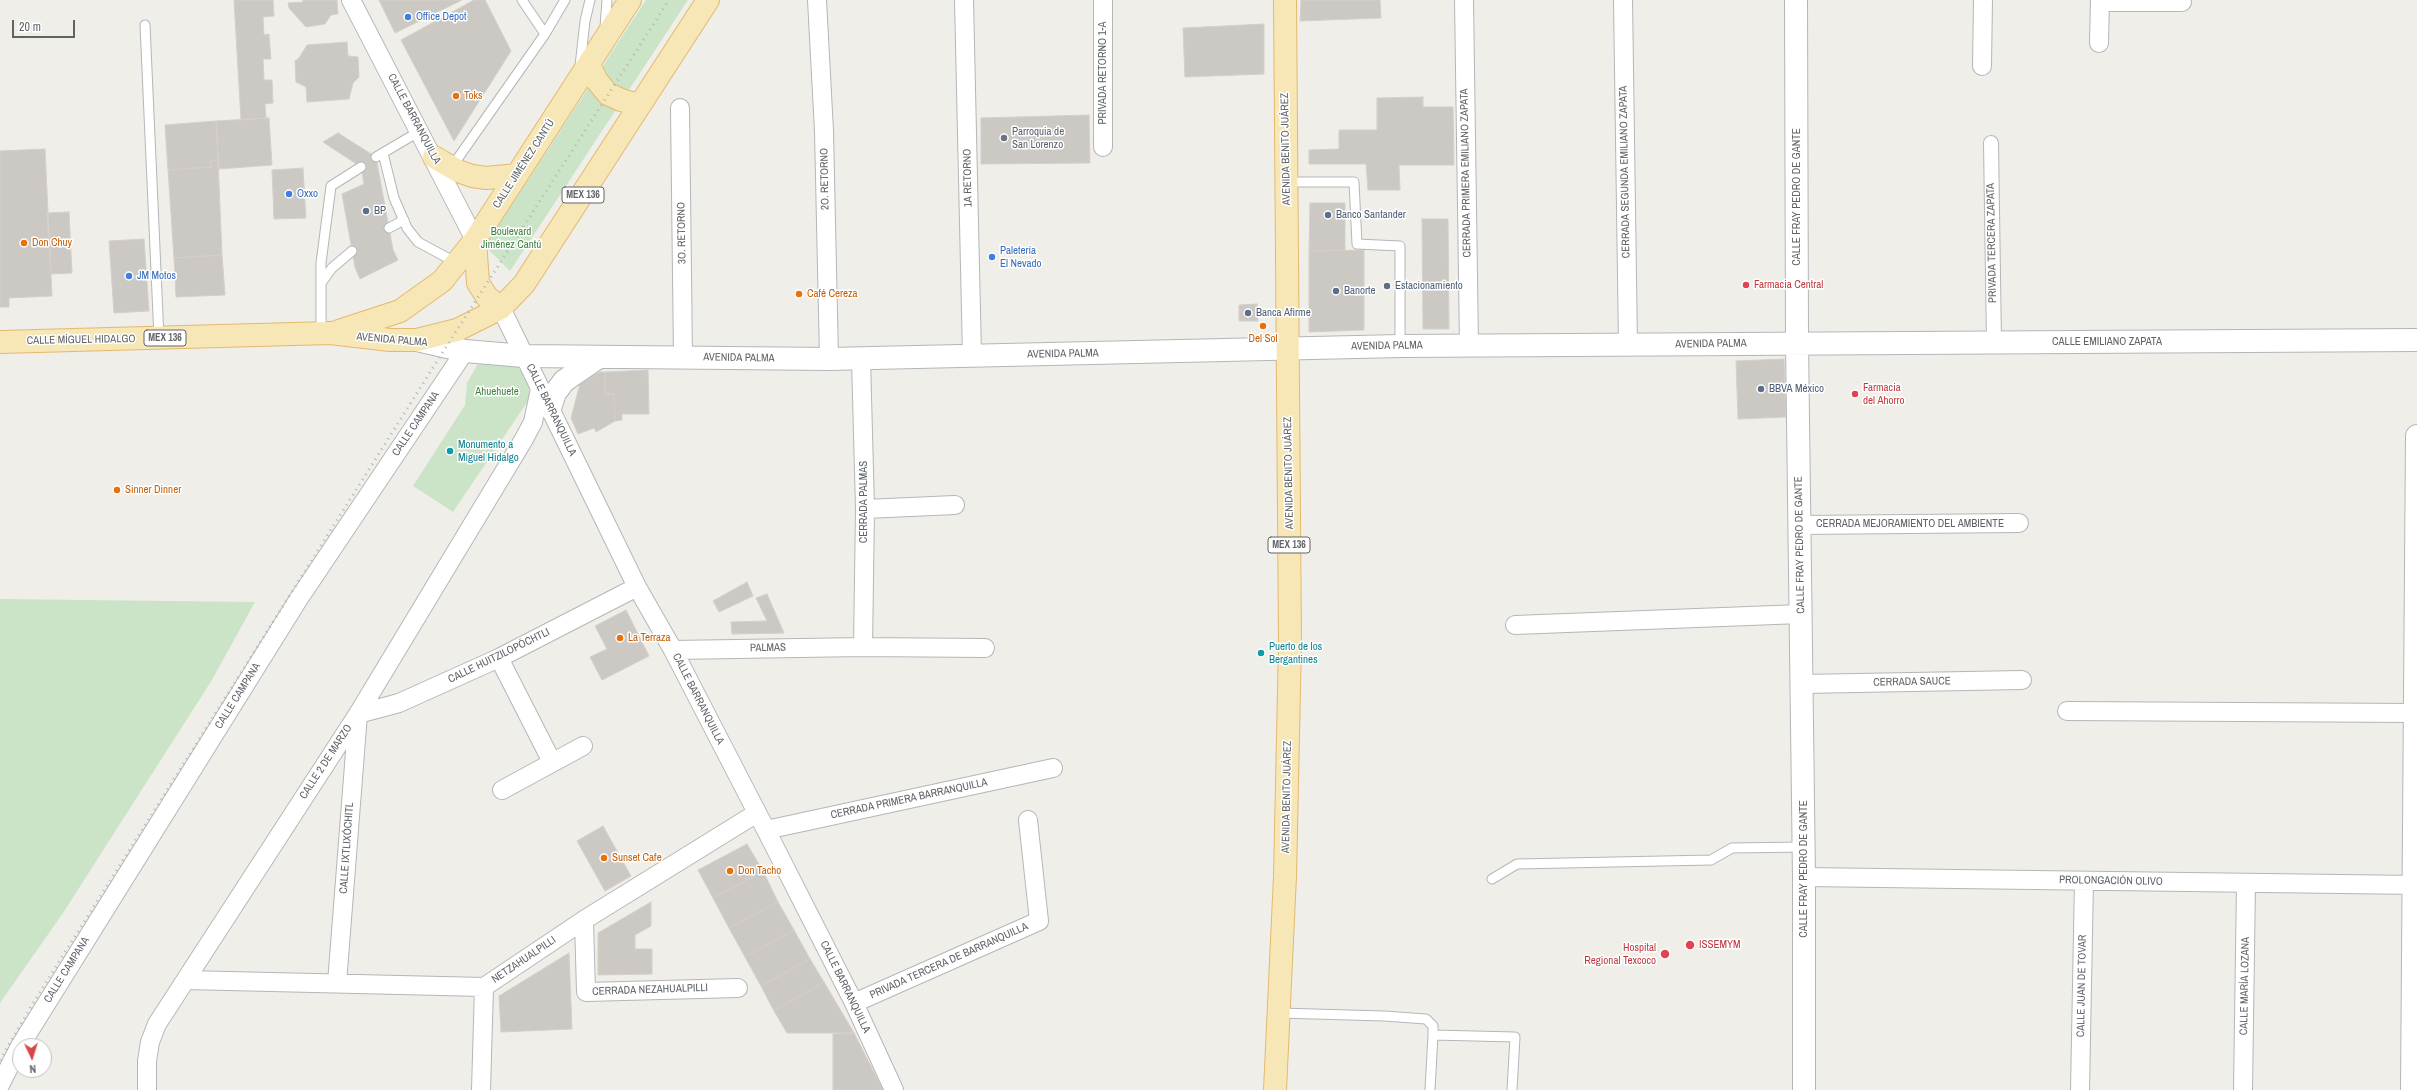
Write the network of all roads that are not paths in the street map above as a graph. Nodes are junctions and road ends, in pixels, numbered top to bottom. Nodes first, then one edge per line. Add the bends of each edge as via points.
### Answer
1 (352, 0) edge
2 (522, 0) edge
3 (565, 0) edge
4 (590, 0) edge
5 (708, 0) edge
6 (817, 0) edge
7 (964, 0) edge
8 (1103, 0) edge
9 (1285, 0) edge
10 (1464, 0) edge
11 (1623, 0) edge
12 (1796, 0) edge
13 (1983, 0) edge
14 (2100, 1) edge
15 (622, 2) edge
16 (2182, 2) dead end
17 (144, 25) dead end
18 (545, 34) junction
19 (2099, 43) dead end
20 (1982, 66) dead end
21 (584, 73) junction
22 (639, 105) junction
23 (680, 108) dead end
24 (420, 130) junction
25 (1991, 143) dead end
26 (1103, 147) dead end
27 (442, 163) junction
28 (361, 167) dead end
29 (517, 175) junction
30 (1286, 182) junction
31 (404, 220) junction
32 (389, 228) dead end
33 (475, 240) junction
34 (352, 251) dead end
35 (457, 263) junction
36 (321, 283) junction
37 (501, 308) junction
38 (326, 334) junction
39 (159, 338) junction
40 (417, 340) junction
41 (2417, 340) edge
42 (0, 342) edge
43 (1994, 342) junction
44 (1797, 343) junction
45 (1469, 345) junction
46 (1628, 345) junction
47 (1400, 346) junction
48 (1287, 348) junction
49 (465, 351) junction
50 (524, 356) junction
51 (972, 356) junction
52 (599, 357) junction
53 (683, 357) junction
54 (861, 358) junction
55 (829, 359) junction
56 (540, 389) junction
57 (550, 408) junction
58 (561, 432) junction
59 (2417, 436) edge
60 (524, 439) junction
61 (955, 505) dead end
62 (865, 509) junction
63 (2019, 523) dead end
64 (1800, 525) junction
65 (637, 587) junction
66 (1801, 614) junction
67 (1515, 625) dead end
68 (862, 647) junction
69 (985, 648) dead end
70 (673, 650) junction
71 (499, 658) junction
72 (2022, 680) dead end
73 (1802, 684) junction
74 (2067, 711) dead end
75 (2414, 713) junction
76 (358, 714) junction
77 (583, 746) dead end
78 (552, 762) junction
79 (1053, 768) dead end
80 (502, 790) dead end
81 (757, 813) junction
82 (1028, 820) dead end
83 (766, 830) junction
84 (1804, 847) junction
85 (1804, 877) junction
86 (1492, 879) dead end
87 (2084, 881) junction
88 (2246, 883) junction
89 (2416, 885) edge
90 (584, 920) junction
91 (186, 980) junction
92 (337, 983) junction
93 (484, 987) junction
94 (738, 988) dead end
95 (854, 1003) junction
96 (1278, 1013) junction
97 (1433, 1035) junction
98 (25, 1038) edge
99 (12, 1062) edge
100 (0, 1085) edge
101 (147, 1090) edge
102 (482, 1090) edge
103 (894, 1090) edge
104 (1275, 1090) edge
105 (1430, 1090) edge
106 (1512, 1090) edge
107 (1804, 1090) edge
108 (2080, 1090) edge
109 (2243, 1090) edge
110 (2412, 1090) edge

1 - 24 street, CALLE BARRANQUILLA
2 - 18 lane
3 - 18 lane
4 - 21 lane via 585,21
5 - 22 main road, MEX 136
6 - 55 street, 2O. RETORNO via 824,131
7 - 51 street, 1A RETORNO
8 - 26 street, PRIVADA RETORNO 1-A
9 - 30 main road, AVENIDA BENITO JUÁREZ / MEX 136
10 - 45 street, CERRADA PRIMERA EMILIANO ZAPATA
11 - 46 street, CERRADA SEGUNDA EMILIANO ZAPATA
12 - 44 main road, CALLE FRAY PEDRO DE GANTE
13 - 20 street
14 - 16 street
14 - 19 street
15 - 21 main road, CALLE JIMÉNEZ CANTÚ / MEX 136 via 603,42
17 - 39 lane
18 - 27 lane
21 - 22 main road via 597,81 608,94
21 - 29 main road, CALLE JIMÉNEZ CANTÚ / MEX 136
22 - 37 main road, MEX 136 via 524,284
23 - 53 street, 3O. RETORNO
24 - 27 street, CALLE BARRANQUILLA
24 - 31 lane via 380,155
25 - 43 street, PRIVADA TERCERA ZAPATA
27 - 29 main road via 472,176 486,178
27 - 33 street, CALLE BARRANQUILLA
28 - 36 lane via 331,186 326,213
29 - 33 main road, CALLE JIMÉNEZ CANTÚ / MEX 136
30 - 47 lane via 1354,182 1357,244 1400,246
30 - 48 main road, AVENIDA BENITO JUÁREZ / MEX 136
31 - 32 lane
31 - 35 lane via 418,242
33 - 35 main road, CALLE JIMÉNEZ CANTÚ / MEX 136
33 - 37 main road via 478,283 487,297
34 - 36 lane via 332,268
35 - 38 main road, CALLE JIMÉNEZ CANTÚ / MEX 136 via 442,281 400,311
36 - 38 lane
37 - 40 main road, MEX 136 via 457,330
37 - 50 street, CALLE BARRANQUILLA
38 - 39 main road, CALLE MÍGUEL HIDALGO / MEX 136
38 - 40 main road, AVENIDA PALMA / MEX 136
39 - 42 main road, CALLE MÍGUEL HIDALGO / MEX 136
40 - 49 main road, AVENIDA PALMA
41 - 43 main road, CALLE EMILIANO ZAPATA
43 - 44 main road, CALLE EMILIANO ZAPATA
44 - 46 main road, AVENIDA PALMA
44 - 64 main road, CALLE FRAY PEDRO DE GANTE
45 - 46 main road, AVENIDA PALMA
45 - 47 main road, AVENIDA PALMA
47 - 48 main road, AVENIDA PALMA
48 - 51 main road, AVENIDA PALMA
48 - 96 main road, AVENIDA BENITO JUÁREZ / MEX 136 via 1290,642 1285,876
49 - 50 main road, AVENIDA PALMA
49 - 98 street, CALLE CAMPANA via 298,600
50 - 52 main road, AVENIDA PALMA
50 - 56 street, CALLE BARRANQUILLA
51 - 54 main road, AVENIDA PALMA
52 - 53 main road, AVENIDA PALMA
52 - 57 main road via 564,381 555,393
53 - 55 main road, AVENIDA PALMA
54 - 55 main road, AVENIDA PALMA
54 - 62 street, CERRADA PALMAS
56 - 57 street, CALLE BARRANQUILLA
56 - 60 street, CALLE 2 DE MARZO via 533,422
57 - 58 street, CALLE BARRANQUILLA
58 - 60 street via 553,429 542,430
58 - 65 street, CALLE BARRANQUILLA
59 - 75 main road
60 - 76 street, CALLE 2 DE MARZO
61 - 62 street
62 - 68 street, CERRADA PALMAS
63 - 64 street, CERRADA MEJORAMIENTO DEL AMBIENTE
64 - 66 main road, CALLE FRAY PEDRO DE GANTE
65 - 70 street, CALLE BARRANQUILLA
65 - 71 street, CALLE HUITZILOPÓCHTLI
66 - 67 street
66 - 73 main road, CALLE FRAY PEDRO DE GANTE
68 - 69 street, PALMAS
68 - 70 street, PALMAS
70 - 81 street, CALLE BARRANQUILLA
71 - 76 street, CALLE HUITZILOPÓCHTLI via 399,703
71 - 78 street
72 - 73 street, CERRADA SAUCE
73 - 84 main road, CALLE FRAY PEDRO DE GANTE
74 - 75 street
75 - 89 main road
76 - 91 street, CALLE 2 DE MARZO
76 - 92 street, CALLE IXTLIXÓCHITL
77 - 78 street
78 - 80 street
79 - 83 street, CERRADA PRIMERA BARRANQUILLA
81 - 83 street, CALLE BARRANQUILLA
81 - 90 street, NETZAHUALPILLI
82 - 95 street, PRIVADA TERCERA DE BARRANQUILLA via 1039,921
83 - 95 street, CALLE BARRANQUILLA
84 - 85 main road, CALLE FRAY PEDRO DE GANTE
84 - 86 lane via 1732,848 1711,860 1517,864
85 - 87 street, PROLONGACIÓN OLIVO
85 - 107 main road, CALLE FRAY PEDRO DE GANTE
87 - 88 street, PROLONGACIÓN OLIVO
87 - 108 street, CALLE JUAN DE TOVAR
88 - 89 street, PROLONGACIÓN OLIVO
88 - 109 street, CALLE MARÍA LOZANA
89 - 110 main road
90 - 93 street, NETZAHUALPILLI
90 - 94 street, CERRADA NEZAHUALPILLI via 586,992
91 - 92 street, NETZAHUALPILLI
91 - 101 street, CALLE 2 DE MARZO via 157,1024 150,1042
92 - 93 street, NETZAHUALPILLI
93 - 102 street
95 - 103 street, CALLE BARRANQUILLA
96 - 97 lane via 1426,1019 1432,1026
96 - 104 main road, AVENIDA BENITO JUÁREZ / MEX 136
97 - 105 lane
97 - 106 lane via 1515,1037
99 - 100 street, CALLE CAMPANA

